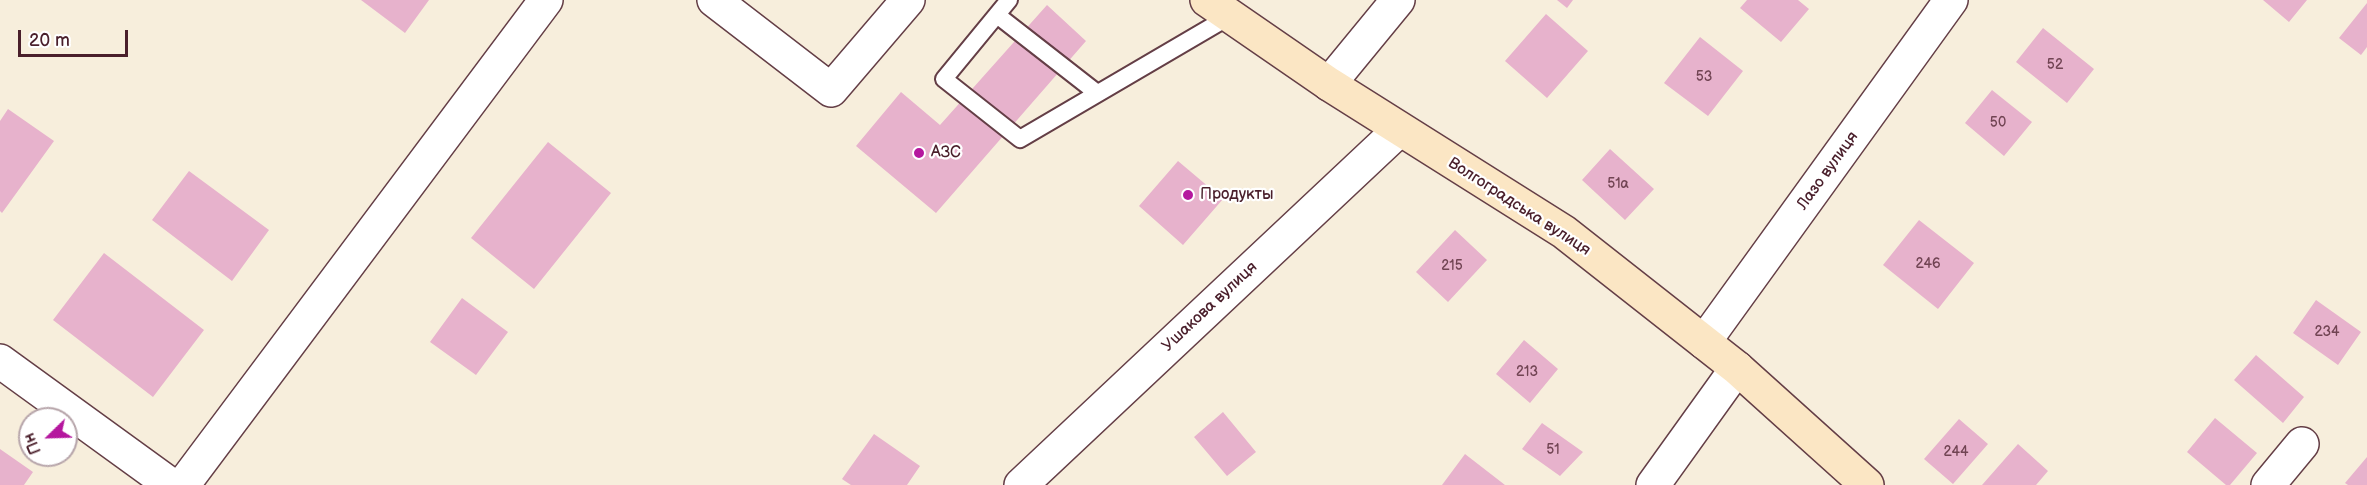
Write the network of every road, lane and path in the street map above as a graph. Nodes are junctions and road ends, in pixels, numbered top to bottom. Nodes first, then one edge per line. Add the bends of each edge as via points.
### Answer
1 (546, 0) edge
2 (714, 0) edge
3 (908, 0) edge
4 (1009, 0) edge
5 (1398, 0) edge
6 (1951, 0) edge
7 (1218, 8) edge
8 (997, 15) junction
9 (1329, 84) junction
10 (1097, 93) junction
11 (1399, 130) junction
12 (1704, 342) junction
13 (0, 361) edge
14 (1737, 368) junction
15 (2302, 444) dead end
16 (171, 485) edge
17 (183, 485) edge
18 (1021, 485) edge
19 (1653, 485) edge
20 (1867, 485) edge
21 (2268, 485) edge

1 - 17 street
2 - 3 street via 831,90
4 - 8 lane
5 - 9 street
6 - 12 street, Лазо вулиця
7 - 9 street, Волгоградська вулиця
7 - 10 lane
8 - 10 lane
8 - 10 lane via 944,79 1020,139
9 - 11 street, Волгоградська вулиця
11 - 12 street, Волгоградська вулиця via 1564,232
11 - 18 street, Ушакова вулиця
12 - 14 street, Волгоградська вулиця
13 - 16 street
14 - 19 street
14 - 20 street, Волгоградська вулиця
15 - 21 street

